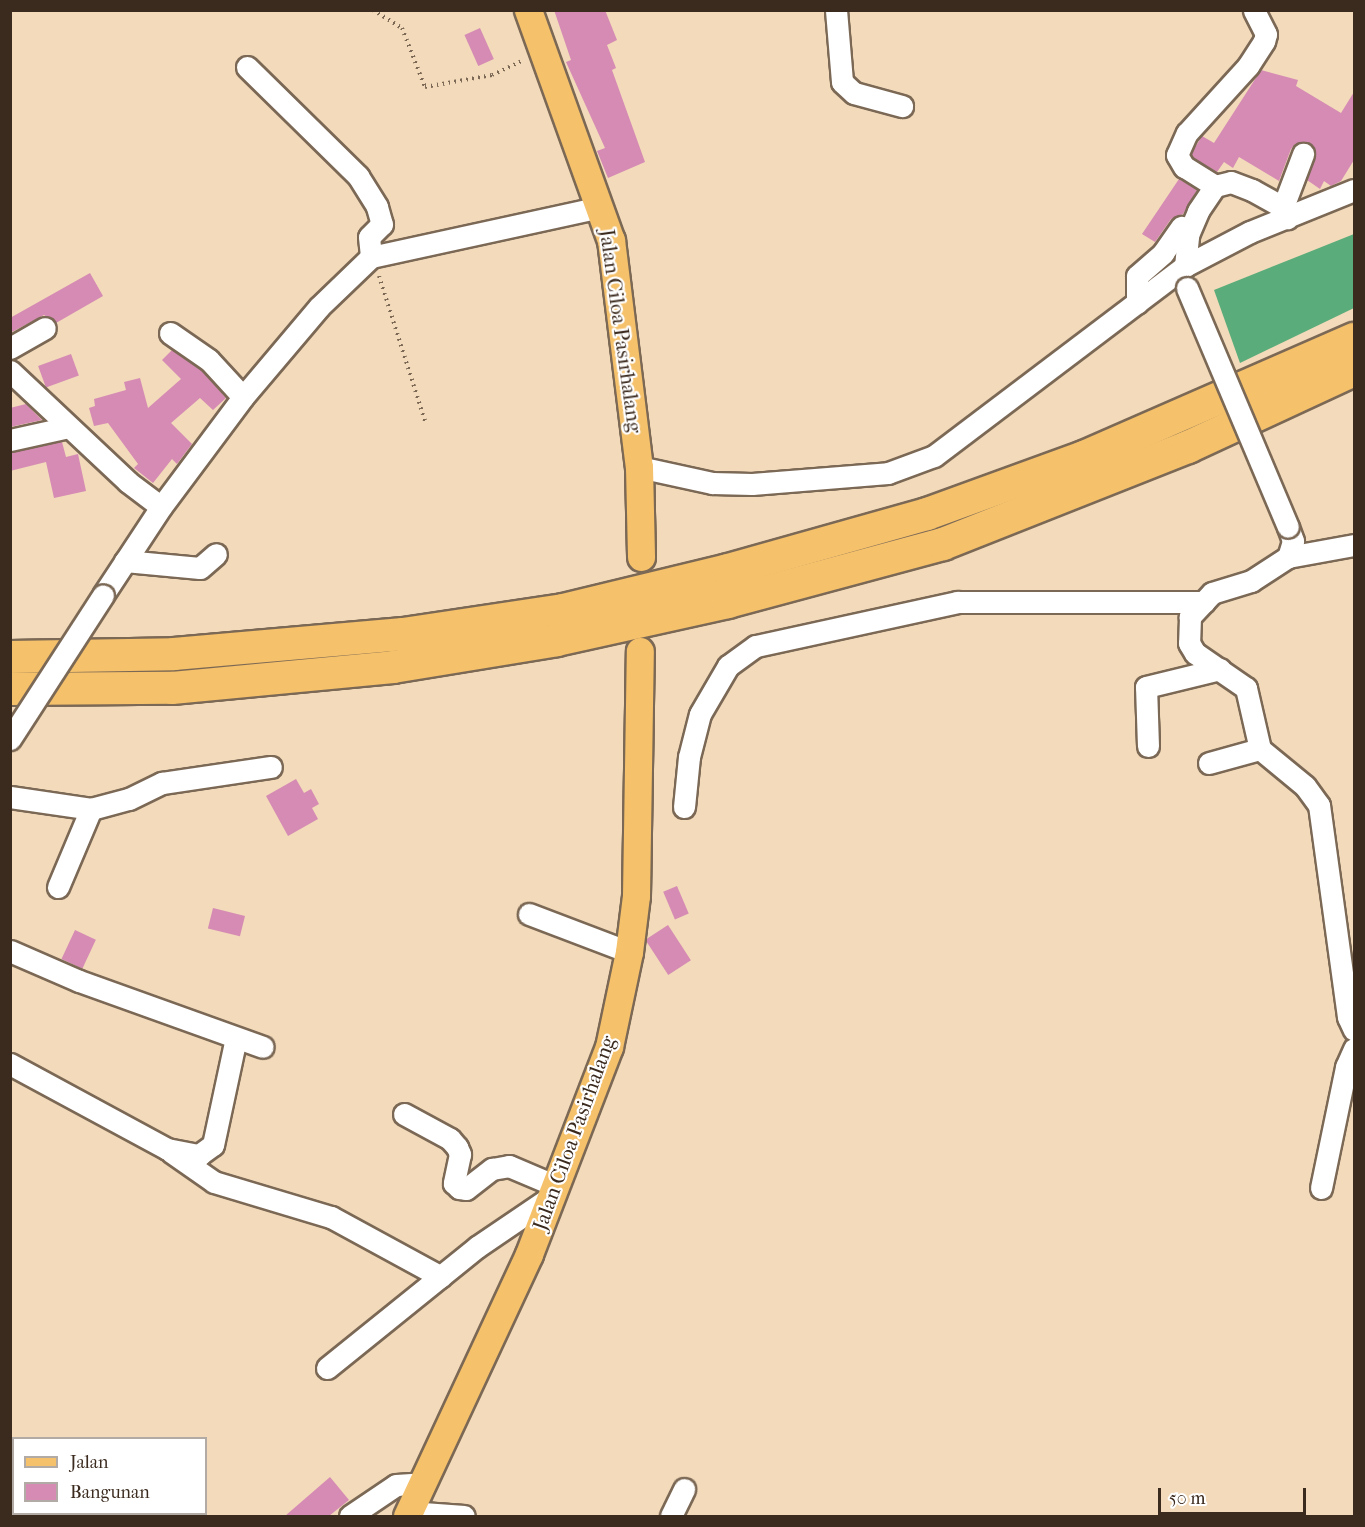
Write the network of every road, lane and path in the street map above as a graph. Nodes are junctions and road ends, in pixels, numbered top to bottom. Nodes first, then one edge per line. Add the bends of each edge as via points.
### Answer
1 (373, 10) edge
2 (528, 10) edge
3 (836, 10) edge
4 (1254, 10) edge
5 (544, 52) junction
6 (247, 67) dead end
7 (902, 106) dead end
8 (1303, 154) dead end
9 (1215, 186) junction
10 (1354, 190) edge
11 (601, 207) junction
12 (1285, 213) junction
13 (1181, 226) dead end
14 (371, 257) junction
15 (1183, 275) junction
16 (1137, 303) junction
17 (45, 328) dead end
18 (170, 333) dead end
19 (1354, 339) edge
20 (10, 348) edge
21 (1354, 370) edge
22 (10, 371) edge
23 (243, 397) junction
24 (426, 423) dead end
25 (68, 427) junction
26 (10, 440) edge
27 (639, 467) junction
28 (161, 507) junction
29 (1354, 545) edge
30 (216, 554) dead end
31 (641, 557) dead end
32 (1288, 557) junction
33 (125, 561) junction
34 (1204, 602) junction
35 (640, 651) dead end
36 (10, 657) edge
37 (1220, 669) junction
38 (10, 688) edge
39 (10, 739) edge
40 (1148, 746) dead end
41 (1260, 749) junction
42 (1209, 764) dead end
43 (271, 767) dead end
44 (10, 797) edge
45 (684, 807) dead end
46 (91, 809) junction
47 (58, 887) dead end
48 (529, 914) dead end
49 (10, 951) edge
50 (629, 952) junction
51 (1354, 1030) edge
52 (236, 1038) junction
53 (263, 1047) dead end
54 (1354, 1049) edge
55 (10, 1064) edge
56 (404, 1114) dead end
57 (167, 1149) junction
58 (1320, 1188) dead end
59 (552, 1192) junction
60 (441, 1277) junction
61 (327, 1368) dead end
62 (423, 1482) junction
63 (684, 1489) dead end
64 (408, 1514) edge
65 (350, 1516) edge
66 (464, 1516) edge
67 (671, 1516) edge

1 - 5 path via 402,28 425,87 492,75
2 - 5 main road, Jalan Ciloa Pasirhalang
3 - 7 street via 842,82 854,93
4 - 9 street via 1266,34 1264,41 1248,66 1188,133 1177,155 1184,167
5 - 11 main road, Jalan Ciloa Pasirhalang
6 - 14 street via 358,176 377,207 382,224 369,237
8 - 12 street
9 - 12 street via 1231,182
9 - 15 street via 1188,235
10 - 12 street
11 - 14 street
11 - 27 main road, Jalan Ciloa Pasirhalang via 615,266
12 - 15 street
13 - 16 street via 1163,253 1137,276
14 - 23 street via 319,307
14 - 24 path via 389,298 396,334
15 - 16 street
15 - 32 street, bridge via 1288,527 1293,541
16 - 27 street via 992,410 970,432 934,456 888,473 752,484 712,483
17 - 20 street
18 - 23 street via 209,360
19 - 36 highway via 1084,457 927,514 728,570 562,610 403,634 174,654
21 - 38 highway via 1188,447 943,544 728,602 557,640 393,667 172,688
22 - 25 street
23 - 28 street
25 - 26 street
25 - 28 street
27 - 31 main road, Jalan Ciloa Pasirhalang
28 - 33 street
29 - 32 street
30 - 33 street via 200,568
32 - 34 street via 1251,581 1218,589
33 - 39 street, bridge
34 - 37 street via 1187,625 1189,643 1195,653
34 - 45 street via 957,602 756,646 728,666 700,714 689,756
35 - 50 main road, Jalan Ciloa Pasirhalang via 639,831
37 - 40 street via 1146,687
37 - 41 street via 1246,688
41 - 42 street
41 - 51 street via 1305,786 1323,816 1348,1017
43 - 46 street via 162,783 129,799
44 - 46 street
46 - 47 street
48 - 50 street
49 - 52 street via 79,981
50 - 59 main road, Jalan Ciloa Pasirhalang via 609,1047
52 - 53 street
52 - 57 street via 213,1145 199,1155
54 - 58 street via 1346,1067
55 - 57 street
56 - 59 street via 450,1139 457,1147 460,1154 454,1183 459,1188 466,1189 492,1170 509,1166
57 - 60 street via 214,1182 331,1217
59 - 60 street
59 - 62 main road, Jalan Ciloa Pasirhalang via 529,1254
60 - 61 street
62 - 64 main road, Jalan Ciloa Pasirhalang
62 - 65 street via 396,1485
63 - 67 street
64 - 66 street

